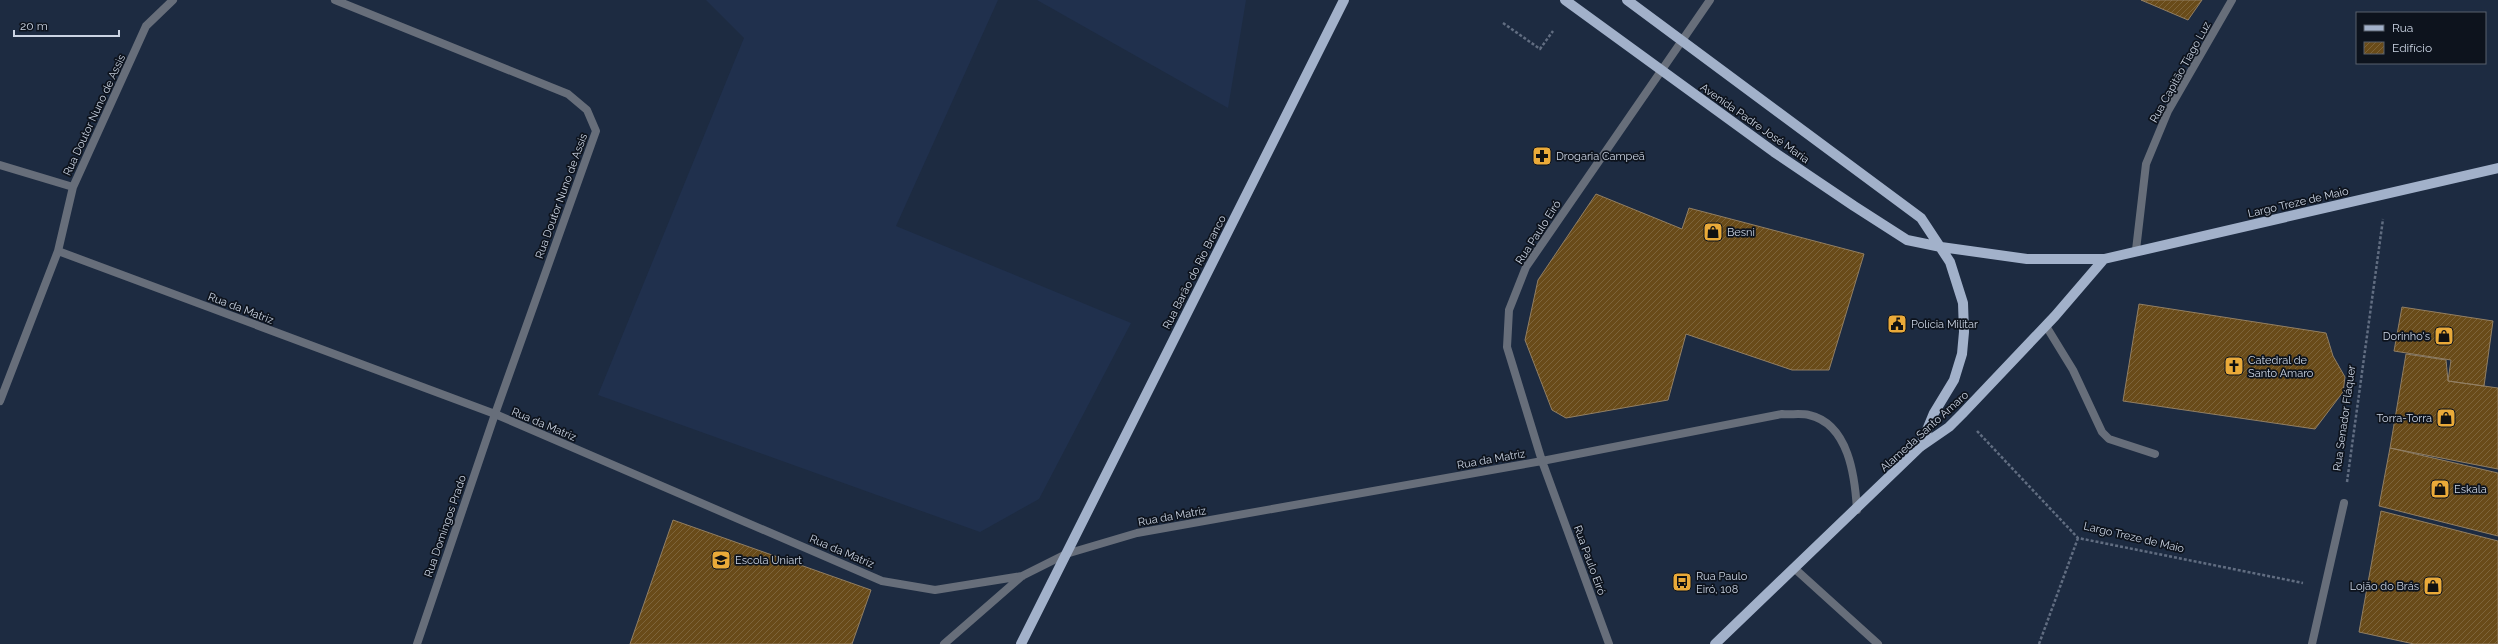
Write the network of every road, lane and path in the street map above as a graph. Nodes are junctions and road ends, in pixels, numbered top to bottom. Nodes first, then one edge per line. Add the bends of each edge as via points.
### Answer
1 (173, 0) edge
2 (335, 0) edge
3 (1344, 0) edge
4 (1565, 0) edge
5 (1627, 0) edge
6 (1710, 0) edge
7 (2232, 0) edge
8 (1503, 23) dead end
9 (1553, 31) dead end
10 (1681, 41) junction
11 (1661, 70) junction
12 (0, 165) edge
13 (2498, 168) edge
14 (73, 187) junction
15 (2386, 193) junction
16 (1941, 247) junction
17 (2136, 250) junction
18 (58, 251) junction
19 (2104, 259) junction
20 (2046, 326) junction
21 (0, 401) edge
22 (495, 414) junction
23 (1962, 414) junction
24 (1920, 447) junction
25 (2155, 454) dead end
26 (1542, 461) junction
27 (2344, 503) joint
28 (1857, 510) junction
29 (2078, 538) junction
30 (1066, 554) junction
31 (1794, 568) junction
32 (1022, 576) junction
33 (2326, 588) junction
34 (417, 644) edge
35 (944, 644) edge
36 (1020, 644) edge
37 (1609, 644) edge
38 (1715, 644) edge
39 (1878, 644) edge
40 (2039, 644) edge
41 (2312, 644) edge

1 - 14 street, Rua Doutor Nuno de Assis via 146,26
2 - 22 street, Rua Doutor Nuno de Assis via 568,94 587,110 596,131
3 - 30 main road, Rua Barão do Rio Branco
4 - 11 main road, Avenida Padre José Maria
5 - 10 main road, Avenida Padre José Maria
6 - 10 street, Rua Paulo Eiró
7 - 17 street, Rua Capitão Tiago Luz via 2168,111 2146,164
8 - 9 path via 1540,49
10 - 11 street, Rua Paulo Eiró
10 - 16 main road, Avenida Padre José Maria via 1921,218
11 - 16 main road, Avenida Padre José Maria via 1774,152 1907,240
11 - 26 street, Rua Paulo Eiró via 1526,267 1509,310 1507,347
12 - 14 street
13 - 15 main road, Largo Treze de Maio
14 - 18 street, Rua Doutor Nuno de Assis
15 - 17 main road, Largo Treze de Maio
15 - 27 path, Rua Senador Fláquer
16 - 19 main road, Avenida Padre José Maria via 2027,259
16 - 24 main road via 1950,262 1963,303 1962,354 1954,380 1934,413
17 - 19 main road, Largo Treze de Maio
18 - 21 street, Rua Doutor Nuno de Assis
18 - 22 street, Rua da Matriz
19 - 20 main road, Alameda Santo Amaro
20 - 23 main road, Alameda Santo Amaro
20 - 25 street via 2073,370 2102,432 2109,439
22 - 32 street, Rua da Matriz via 882,581 935,590
22 - 34 street, Rua Domingos Prado
23 - 24 main road, Alameda Santo Amaro via 1949,427
23 - 29 path, Largo Treze de Maio
24 - 28 main road, Alameda Santo Amaro
26 - 28 street, Rua da Matriz via 1782,414 1810,415 1824,423 1839,437 1849,456 1855,478
26 - 30 street, Rua da Matriz via 1137,534
26 - 37 street, Rua Paulo Eiró
27 - 33 street
28 - 31 main road, Alameda Santo Amaro
29 - 33 path, Largo Treze de Maio
29 - 40 path
30 - 32 street, Rua da Matriz
30 - 36 main road, Rua Barão do Rio Branco
31 - 38 main road, Alameda Santo Amaro
31 - 39 street
32 - 35 street
33 - 41 street

